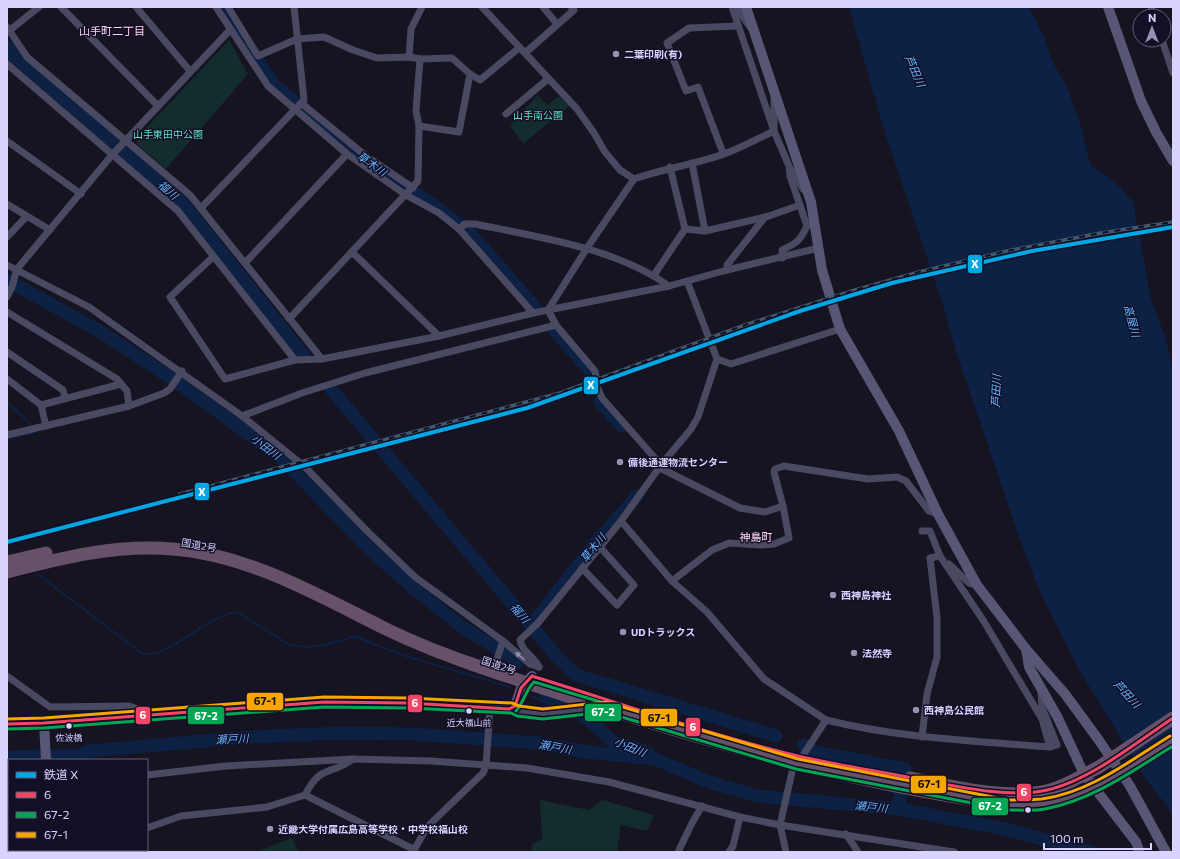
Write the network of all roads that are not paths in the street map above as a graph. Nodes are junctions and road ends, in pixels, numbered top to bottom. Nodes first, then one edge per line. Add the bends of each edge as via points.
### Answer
1 (39, 7) edge
2 (61, 7) edge
3 (136, 7) edge
4 (216, 7) edge
5 (228, 7) edge
6 (294, 7) edge
7 (422, 7) edge
8 (482, 7) edge
9 (543, 7) edge
10 (571, 7) edge
11 (732, 7) edge
12 (736, 7) edge
13 (746, 7) edge
14 (1108, 7) edge
15 (557, 24) junction
16 (738, 26) junction
17 (8, 28) edge
18 (230, 30) junction
19 (756, 36) junction
20 (297, 39) junction
21 (519, 48) junction
22 (1165, 48) edge
23 (525, 53) junction
24 (409, 57) junction
25 (254, 58) junction
26 (420, 59) junction
27 (7, 64) edge
28 (190, 71) junction
29 (1173, 73) edge
30 (470, 74) junction
31 (548, 79) junction
32 (773, 86) junction
33 (158, 106) junction
34 (298, 106) junction
35 (506, 114) dead end
36 (419, 126) junction
37 (774, 131) junction
38 (7, 142) edge
39 (125, 142) junction
40 (723, 153) junction
41 (114, 154) junction
42 (347, 154) junction
43 (1173, 161) edge
44 (692, 163) junction
45 (789, 166) junction
46 (670, 167) junction
47 (634, 179) junction
48 (410, 191) junction
49 (81, 194) junction
50 (811, 202) junction
51 (7, 204) edge
52 (800, 205) junction
53 (201, 208) junction
54 (26, 217) junction
55 (766, 217) junction
56 (461, 228) junction
57 (685, 229) junction
58 (50, 230) junction
59 (705, 231) junction
60 (7, 237) edge
61 (587, 248) junction
62 (820, 248) junction
63 (352, 252) junction
64 (213, 257) junction
65 (782, 258) junction
66 (245, 263) junction
67 (7, 266) edge
68 (17, 270) junction
69 (727, 270) junction
70 (654, 275) junction
71 (687, 281) junction
72 (669, 286) junction
73 (7, 296) edge
74 (548, 310) junction
75 (7, 312) edge
76 (532, 313) junction
77 (289, 319) junction
78 (556, 326) junction
79 (840, 329) junction
80 (440, 336) junction
81 (7, 352) edge
82 (322, 359) junction
83 (717, 359) junction
84 (295, 360) junction
85 (181, 373) junction
86 (596, 377) tunnel mouth
87 (7, 379) edge
88 (121, 384) junction
89 (598, 389) tunnel mouth
90 (66, 398) junction
91 (41, 405) junction
92 (129, 406) junction
93 (242, 416) junction
94 (46, 426) junction
95 (7, 435) edge
96 (661, 467) junction
97 (782, 506) junction
98 (938, 514) junction
99 (621, 521) junction
100 (922, 531) dead end
101 (599, 546) junction
102 (940, 556) junction
103 (7, 562) edge
104 (582, 568) junction
105 (7, 572) edge
106 (672, 581) junction
107 (977, 585) junction
108 (502, 642) junction
109 (1026, 649) junction
110 (496, 663) junction
111 (532, 675) junction
112 (7, 676) edge
113 (1041, 687) junction
114 (605, 707) junction
115 (512, 708) junction
116 (490, 711) junction
117 (155, 714) junction
118 (1173, 718) edge
119 (826, 720) junction
120 (7, 724) edge
121 (44, 726) junction
122 (922, 737) junction
123 (1173, 740) edge
124 (1050, 747) junction
125 (802, 758) junction
126 (46, 759) edge
127 (353, 759) junction
128 (486, 764) junction
129 (1084, 774) junction
130 (148, 775) edge
131 (1094, 788) junction
132 (305, 795) junction
133 (702, 806) junction
134 (740, 817) junction
135 (780, 823) junction
136 (148, 828) edge
137 (846, 834) junction
138 (413, 850) edge
139 (1139, 851) edge
140 (678, 852) edge
141 (729, 852) edge
142 (786, 852) edge
143 (858, 852) edge
144 (954, 852) edge
145 (1166, 852) edge

1 - 17 street
2 - 33 street
3 - 28 street
4 - 18 street
5 - 25 street
6 - 20 street
7 - 24 street via 410,29
8 - 21 street
9 - 15 street
10 - 15 street via 574,10
11 - 16 street
12 - 19 street
13 - 19 street
14 - 43 street via 1141,101
15 - 23 street
16 - 37 street
16 - 40 street via 689,28 667,43 686,91 698,87
17 - 39 street via 27,57
18 - 25 street
18 - 28 street
19 - 32 street
20 - 24 street via 324,37 378,58
20 - 25 street
20 - 34 street via 304,100
21 - 23 street
21 - 30 street via 480,80
22 - 29 street
23 - 31 street
24 - 26 street
25 - 34 street via 268,86
26 - 30 street via 452,58
26 - 36 street via 416,111
27 - 41 street
28 - 33 street
30 - 36 street via 459,132
31 - 35 street
31 - 47 street via 577,109 620,170
32 - 37 street
32 - 50 street
33 - 39 street
34 - 42 street
34 - 48 street
34 - 53 street
36 - 48 street via 418,181
37 - 40 street
37 - 45 street
38 - 49 street
39 - 41 street
39 - 53 street via 190,195
40 - 44 street
41 - 49 street
41 - 64 street via 178,212
42 - 48 street
42 - 66 street
44 - 46 street
44 - 59 street
45 - 50 street
45 - 52 street
46 - 47 street
46 - 57 street
47 - 61 street
48 - 56 street
48 - 63 street
49 - 58 street
50 - 62 street
51 - 54 street
52 - 55 street
52 - 65 street via 807,226 796,243 782,250
53 - 66 street
54 - 58 street
54 - 60 street
55 - 59 street
55 - 69 street via 727,265
56 - 61 street via 475,224
56 - 76 street
57 - 59 street
57 - 70 street
58 - 68 street
61 - 70 street
61 - 74 street
62 - 65 street
62 - 79 street via 822,270
63 - 77 street
63 - 80 street
64 - 84 street
64 - 84 street via 170,297 225,380
65 - 69 street
66 - 77 street
67 - 68 street
68 - 73 street
68 - 85 street via 89,307
69 - 71 street
70 - 72 street
71 - 72 street
71 - 83 street
72 - 74 street
74 - 76 street
74 - 78 street
75 - 88 street via 98,367
76 - 80 street
77 - 82 street
78 - 86 street via 595,371
78 - 93 street via 365,373
79 - 83 street via 731,364
79 - 98 street via 899,431
80 - 82 street
81 - 90 street via 63,390
82 - 84 street
83 - 96 street via 698,417
85 - 92 street via 164,393
85 - 93 street
87 - 91 street
88 - 90 street
88 - 92 street via 127,392
89 - 96 street via 602,398
90 - 91 street
91 - 94 street
92 - 94 street
93 - 108 street via 304,466 415,577
94 - 95 street
96 - 97 street via 740,508 765,512
96 - 99 street
97 - 98 street via 774,472 775,469 784,466 868,478 897,477 906,481 930,511
97 - 106 street via 789,538 774,544 729,543 712,550
98 - 107 street
99 - 101 street
99 - 106 street
100 - 102 street via 930,531
101 - 104 street
101 - 104 street via 634,585 617,605
102 - 107 street via 969,583
102 - 122 street via 930,558 937,618 937,657 927,694
102 - 124 street via 983,620 1042,719
103 - 110 highway, 国道2号 via 113,541 160,540 205,545 280,568 421,635
104 - 111 street via 538,623 520,640 521,645 537,662
105 - 110 highway, 国道2号 via 71,556 114,550 161,548 203,553 246,564 277,576 418,644
106 - 119 street via 707,612 764,679
107 - 109 street
108 - 110 street
111 -> 108 street via 530,664
109 - 113 street via 1029,667
109 - 145 street via 1065,694 1098,739 1130,786
110 - 111 highway, 国道2号
111 - 114 highway, 国道2号
111 - 115 street via 521,688
111 - 125 highway, 国道2号
112 - 117 street via 50,707 129,706
113 - 124 street via 1042,707 1057,745
113 - 129 street
114 - 115 street via 543,714
114 - 125 highway, 国道2号
115 - 116 street
116 - 117 street via 409,703 324,702
116 - 128 street
117 - 121 street
118 - 129 highway, 国道2号, bridge via 1099,767
119 - 122 street
119 - 125 street
120 - 121 street
121 - 126 street
122 - 124 street
123 - 131 highway, 国道2号, bridge
125 - 129 highway, 国道2号 via 954,786 1012,793 1046,791
125 - 131 highway, 国道2号 via 916,789 1008,804 1059,801
125 - 135 street
127 - 128 street
127 - 130 street via 219,766
127 - 132 street via 342,767 323,772 312,782
128 - 133 street via 527,768 608,782
128 - 138 street via 483,772 427,827
129 - 131 street
131 - 139 street via 1136,842
132 - 136 street via 267,807 181,816
132 - 138 street
133 - 134 street
133 - 140 street
134 - 135 street
134 - 141 street via 733,846
135 - 137 street
135 - 142 street
137 - 143 street
137 - 144 street

